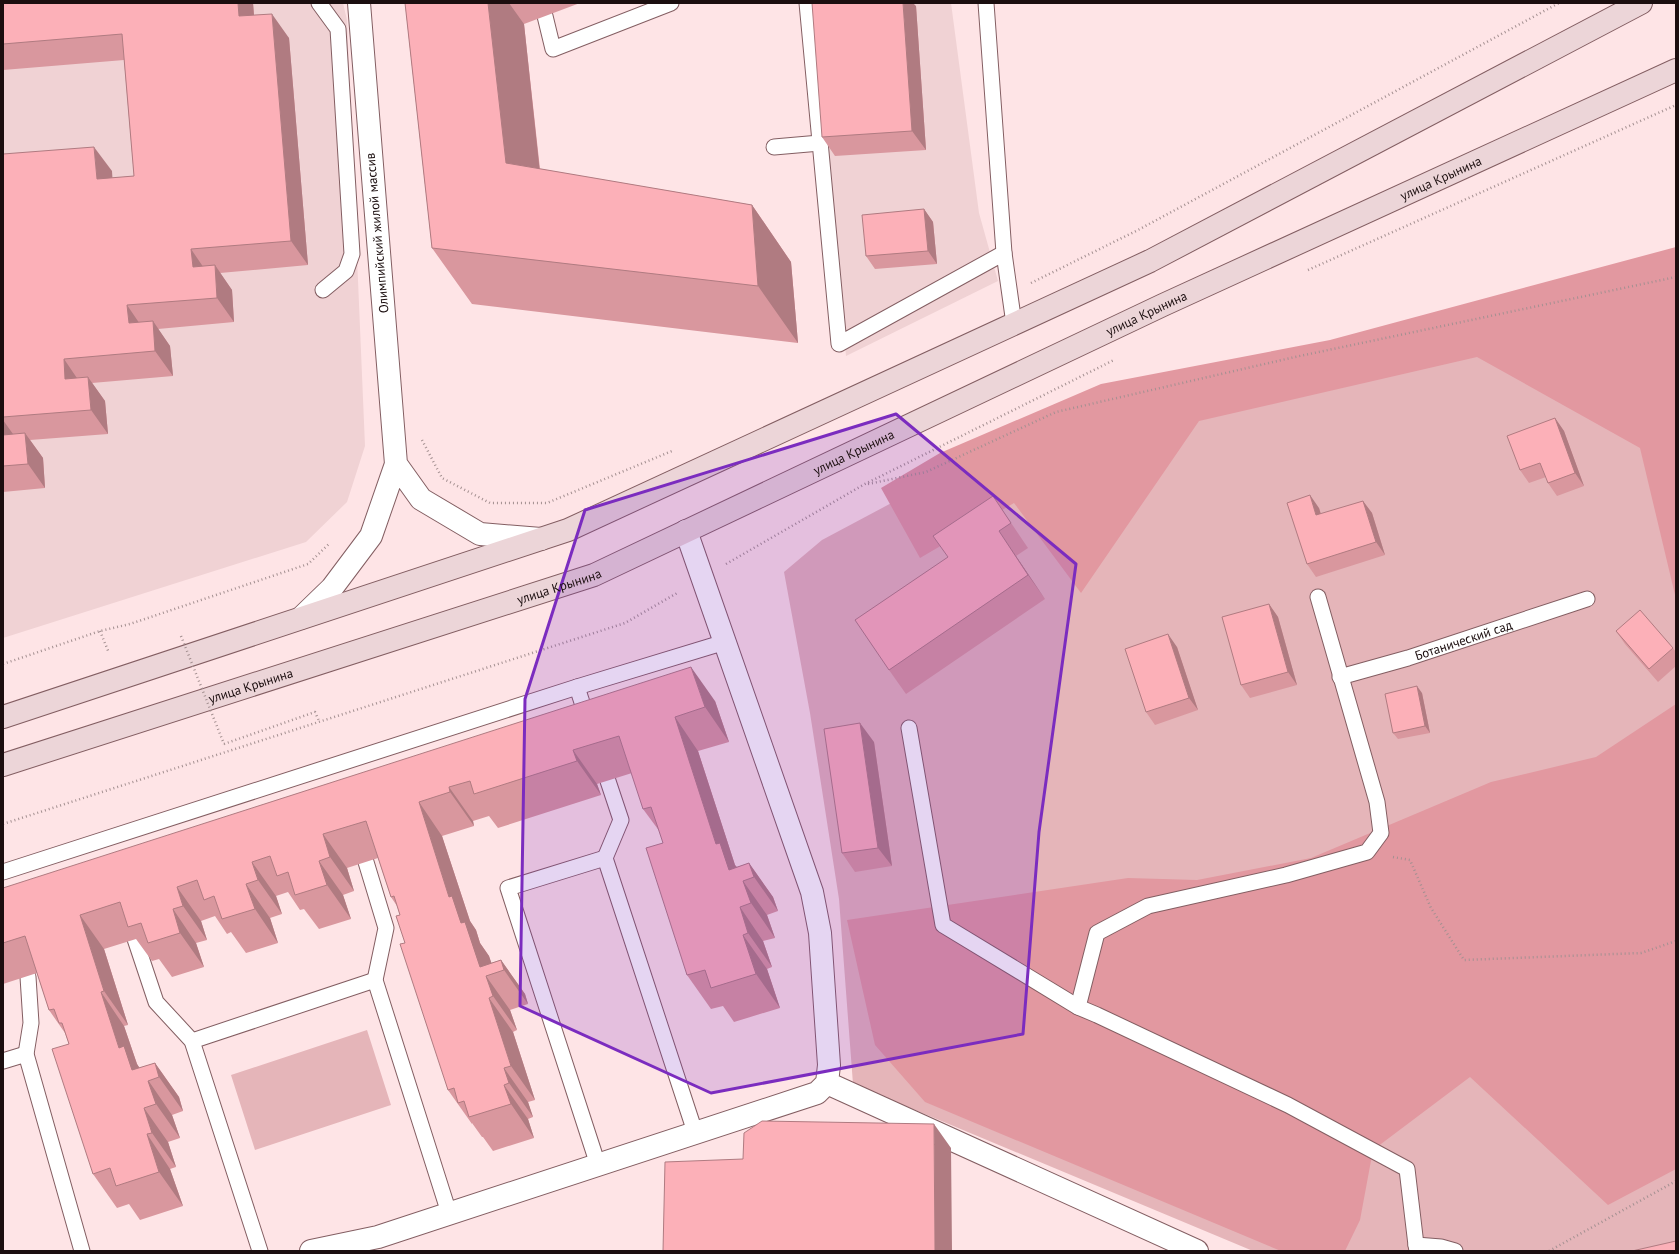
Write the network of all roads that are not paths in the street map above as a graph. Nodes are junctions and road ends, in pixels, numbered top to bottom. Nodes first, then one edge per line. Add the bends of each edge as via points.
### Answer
1 (319, 3) edge
2 (358, 3) edge
3 (671, 3) edge
4 (807, 3) edge
5 (986, 3) edge
6 (1641, 3) edge
7 (544, 16) dead end
8 (1676, 70) edge
9 (820, 143) junction
10 (774, 147) dead end
11 (1004, 253) junction
12 (323, 290) dead end
13 (1014, 324) junction
14 (396, 464) junction
15 (686, 531) junction
16 (541, 539) junction
17 (1318, 597) dead end
18 (1586, 599) dead end
19 (301, 618) junction
20 (725, 642) junction
21 (1340, 677) junction
22 (577, 687) junction
23 (3, 717) edge
24 (909, 728) dead end
25 (592, 732) edge
26 (3, 765) edge
27 (334, 766) junction
28 (339, 780) edge
29 (608, 781) dead end
30 (103, 840) junction
31 (108, 855) edge
32 (605, 858) junction
33 (366, 862) edge
34 (3, 872) edge
35 (135, 939) edge
36 (28, 976) edge
37 (375, 980) junction
38 (1078, 1007) junction
39 (192, 1041) junction
40 (26, 1054) junction
41 (3, 1061) edge
42 (827, 1083) junction
43 (695, 1132) junction
44 (598, 1165) junction
45 (448, 1214) junction
46 (378, 1244) edge
47 (1416, 1248) edge
48 (82, 1251) edge
49 (260, 1251) edge
50 (311, 1251) edge
51 (1197, 1251) edge
52 (1455, 1251) edge

1 - 12 lane via 338,29 352,254 346,271
2 - 14 street, Олимпийский жилой массив
3 - 7 lane via 553,49
4 - 9 lane
5 - 11 lane
6 - 13 main road via 1150,261
8 - 15 main road, улица Крынина via 1163,305
9 - 10 lane
9 - 11 lane via 839,344
11 - 13 lane
13 - 16 main road via 568,530
14 - 16 street via 421,499 480,534
14 - 19 street, Олимпийский жилой массив via 371,536 332,588
15 - 20 street
15 - 26 main road, улица Крынина via 594,575
16 - 19 main road
17 - 21 lane
18 - 21 lane, Ботанический сад via 1436,649
19 - 23 main road
20 - 22 lane
20 - 42 street via 812,892 820,940 829,1065
21 - 38 lane via 1377,802 1381,833 1367,852 1286,875 1148,906 1097,933
22 - 25 lane
22 - 27 lane
24 - 38 lane via 943,925
27 - 28 lane
27 - 30 lane
29 - 32 lane via 621,820
30 - 31 lane
30 - 34 lane
32 - 43 lane
32 - 44 lane via 508,888
33 - 37 lane via 386,928
35 - 39 lane via 156,1002
36 - 40 lane via 31,1023
37 - 39 lane
37 - 45 lane
38 - 47 lane via 1288,1105 1407,1168
39 - 49 lane
40 - 41 lane
40 - 48 lane
42 - 43 street via 817,1093
42 - 51 street
43 - 44 street
44 - 45 street
45 - 46 street
46 - 50 street
47 - 52 lane via 1441,1246

